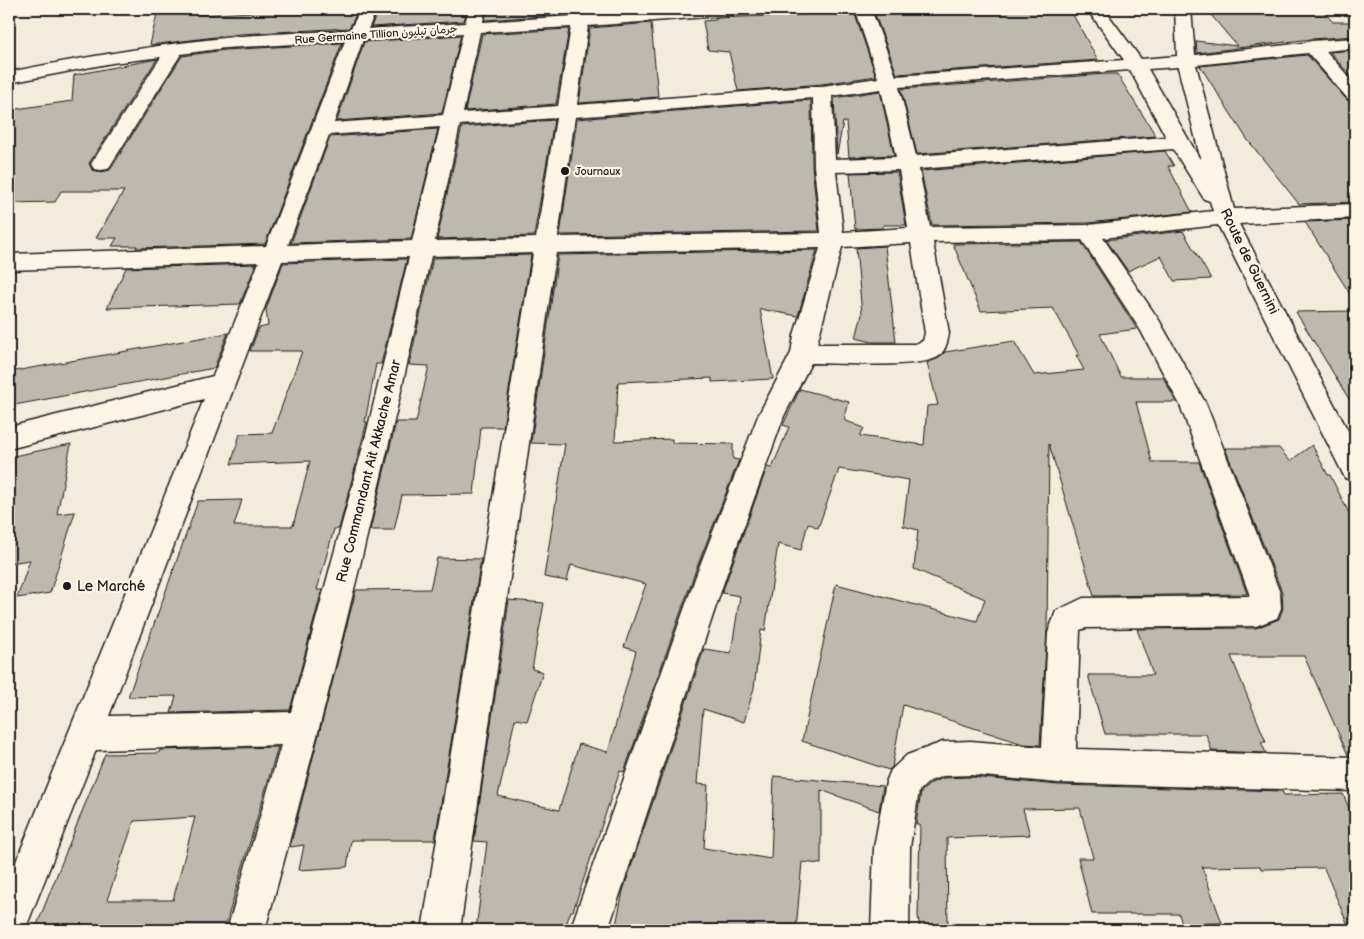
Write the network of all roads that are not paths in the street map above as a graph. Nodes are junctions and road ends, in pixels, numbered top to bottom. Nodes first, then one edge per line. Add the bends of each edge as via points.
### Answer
1 (369, 9) edge
2 (746, 9) edge
3 (863, 9) edge
4 (1095, 9) edge
5 (1183, 9) edge
6 (581, 15) edge
7 (475, 18) edge
8 (356, 36) junction
9 (1355, 43) edge
10 (1311, 46) junction
11 (175, 49) junction
12 (1186, 61) junction
13 (1136, 64) junction
14 (9, 77) edge
15 (889, 82) junction
16 (822, 92) junction
17 (1355, 95) edge
18 (566, 111) junction
19 (452, 120) junction
20 (322, 130) junction
21 (1178, 142) junction
22 (908, 163) junction
23 (101, 164) dead end
24 (824, 166) junction
25 (1355, 211) edge
26 (1225, 217) junction
27 (1088, 232) junction
28 (919, 235) junction
29 (833, 240) junction
30 (546, 245) junction
31 (420, 249) junction
32 (275, 253) junction
33 (9, 262) edge
34 (803, 353) junction
35 (222, 384) junction
36 (1346, 435) edge
37 (9, 438) edge
38 (1355, 470) edge
39 (303, 728) junction
40 (87, 733) junction
41 (1058, 766) junction
42 (1355, 774) edge
43 (9, 924) edge
44 (246, 930) edge
45 (441, 930) edge
46 (589, 930) edge
47 (890, 930) edge

1 - 8 street
2 - 6 street, Rue Germaine Tillion جرمان تيليون
3 - 15 street
4 - 13 street
5 - 12 street, Route de Guernini
6 - 7 street, Rue Germaine Tillion جرمان تيليون
6 - 18 street
7 - 8 street, Rue Germaine Tillion جرمان تيليون
7 - 19 street, Rue Commandant Ait Akkache Amar
8 - 11 street, Rue Germaine Tillion جرمان تيليون via 225,42
8 - 20 street
9 - 10 street
10 - 12 street
10 - 17 street
11 - 14 street, Rue Germaine Tillion جرمان تيليون
11 - 23 street
12 - 13 street
12 - 26 street, Route de Guernini
13 - 15 street
13 - 21 street
15 - 16 street
15 - 22 street
16 - 18 street
16 - 24 street
18 - 19 street
18 - 30 street
19 - 20 street
19 - 31 street, Rue Commandant Ait Akkache Amar
20 - 32 street
21 - 22 street
21 - 26 street
22 - 24 street
22 - 28 street
24 - 29 street
25 - 26 street
26 - 27 street
26 - 36 street, Route de Guernini
27 - 28 street
27 - 41 street via 1150,326 1193,404 1265,593 1266,608 1256,611 1084,613 1067,621
28 - 29 street
28 - 34 street via 937,333 936,344 930,351 915,354
29 - 30 street
29 - 34 street
30 - 31 street
30 - 45 street
31 - 32 street
31 - 39 street, Rue Commandant Ait Akkache Amar via 378,435
32 - 33 street
32 - 35 street
34 - 46 street via 771,416 715,564
35 - 37 street
35 - 40 street
36 - 38 street, Route de Guernini
39 - 40 street
39 - 44 street, Rue Commandant Ait Akkache Amar
40 - 43 street
41 - 42 street
41 - 47 street via 972,758 942,759 918,767 903,782 892,847

